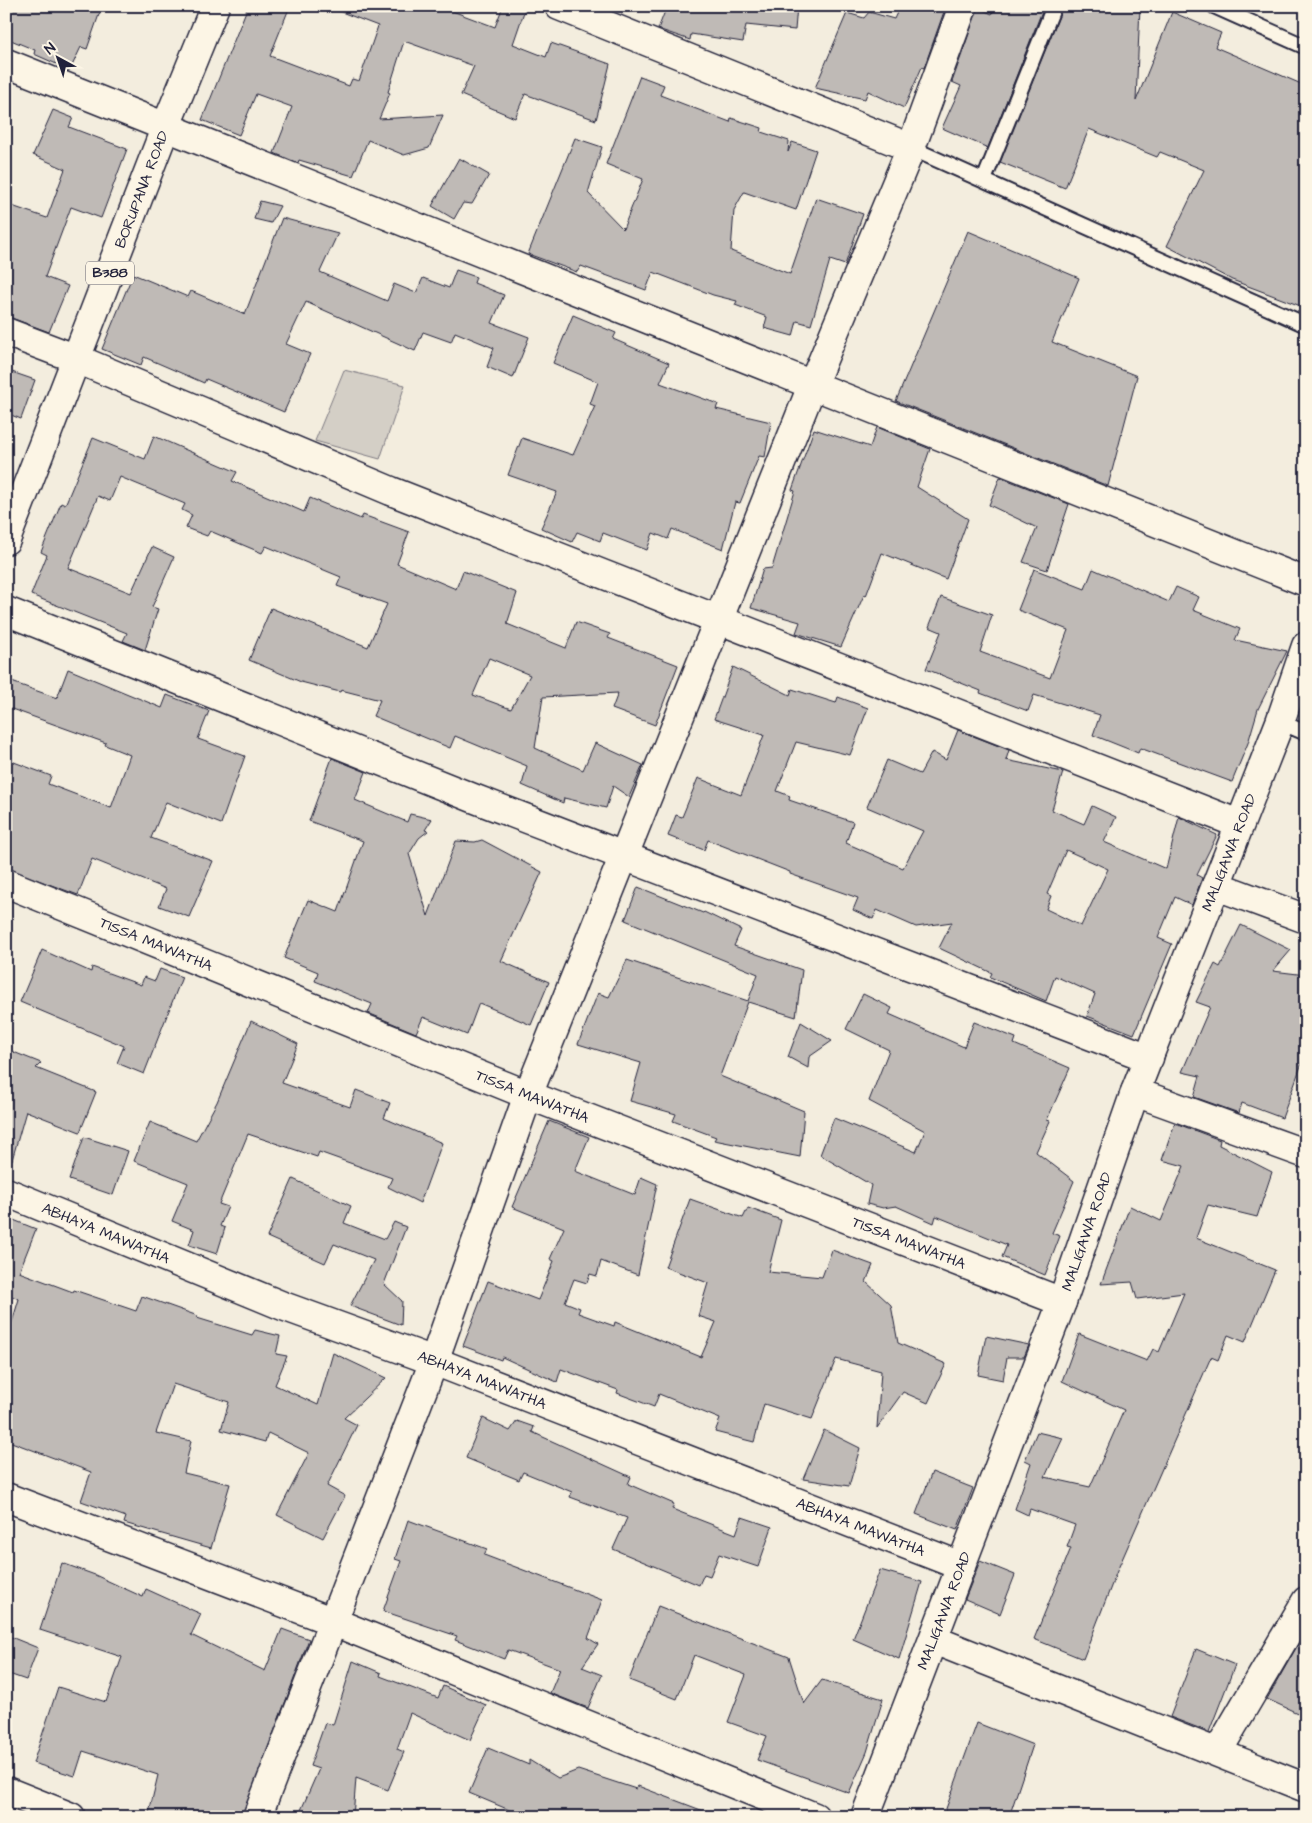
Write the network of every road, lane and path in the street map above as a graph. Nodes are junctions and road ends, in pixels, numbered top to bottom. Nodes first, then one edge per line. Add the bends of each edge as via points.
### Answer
1 (215, 6) edge
2 (559, 6) edge
3 (963, 6) edge
4 (1054, 6) edge
5 (1214, 6) edge
6 (1306, 47) edge
7 (6, 63) edge
8 (166, 126) junction
9 (910, 148) junction
10 (984, 180) junction
11 (1306, 325) edge
12 (6, 332) edge
13 (77, 359) junction
14 (812, 386) junction
15 (6, 540) edge
16 (1306, 582) edge
17 (6, 611) edge
18 (719, 620) junction
19 (1306, 646) edge
20 (1280, 722) junction
21 (1306, 733) edge
22 (1239, 824) junction
23 (623, 856) junction
24 (6, 883) edge
25 (1216, 886) junction
26 (1306, 920) edge
27 (1149, 1058) junction
28 (1135, 1092) junction
29 (528, 1095) junction
30 (1306, 1154) edge
31 (6, 1192) edge
32 (1062, 1302) junction
33 (434, 1361) junction
34 (6, 1497) edge
35 (961, 1566) junction
36 (1306, 1601) edge
37 (334, 1622) junction
38 (934, 1640) junction
39 (1218, 1751) junction
40 (1306, 1788) edge
41 (6, 1791) edge
42 (71, 1817) edge
43 (257, 1817) edge
44 (815, 1817) edge
45 (864, 1817) edge

1 - 8 street, BORUPANA ROAD / B388
2 - 9 street
3 - 9 street
4 - 10 lane
5 - 6 lane
7 - 8 street
8 - 13 street, BORUPANA ROAD / B388
8 - 14 street
9 - 10 lane
9 - 14 street
10 - 11 lane
12 - 13 street
13 - 15 street, BORUPANA ROAD / B388
13 - 18 street via 391,491
14 - 16 street
14 - 18 street
17 - 23 street
18 - 22 street
18 - 23 street
19 - 20 street, MALIGAWA ROAD
20 - 21 lane
20 - 22 street, MALIGAWA ROAD
22 - 25 street, MALIGAWA ROAD
23 - 27 street
23 - 29 street
24 - 29 street, TISSA MAWATHA
25 - 26 street
25 - 27 street, MALIGAWA ROAD
27 - 28 street, MALIGAWA ROAD
28 - 30 street
28 - 32 street, MALIGAWA ROAD
29 - 32 street, TISSA MAWATHA
29 - 33 street
31 - 33 street, ABHAYA MAWATHA via 283,1306
32 - 35 street, MALIGAWA ROAD
33 - 35 street, ABHAYA MAWATHA
33 - 37 street
34 - 37 street
35 - 38 street, MALIGAWA ROAD
36 - 39 street
37 - 43 street
37 - 44 street
38 - 39 street
38 - 45 street, MALIGAWA ROAD
39 - 40 street
41 - 42 street

